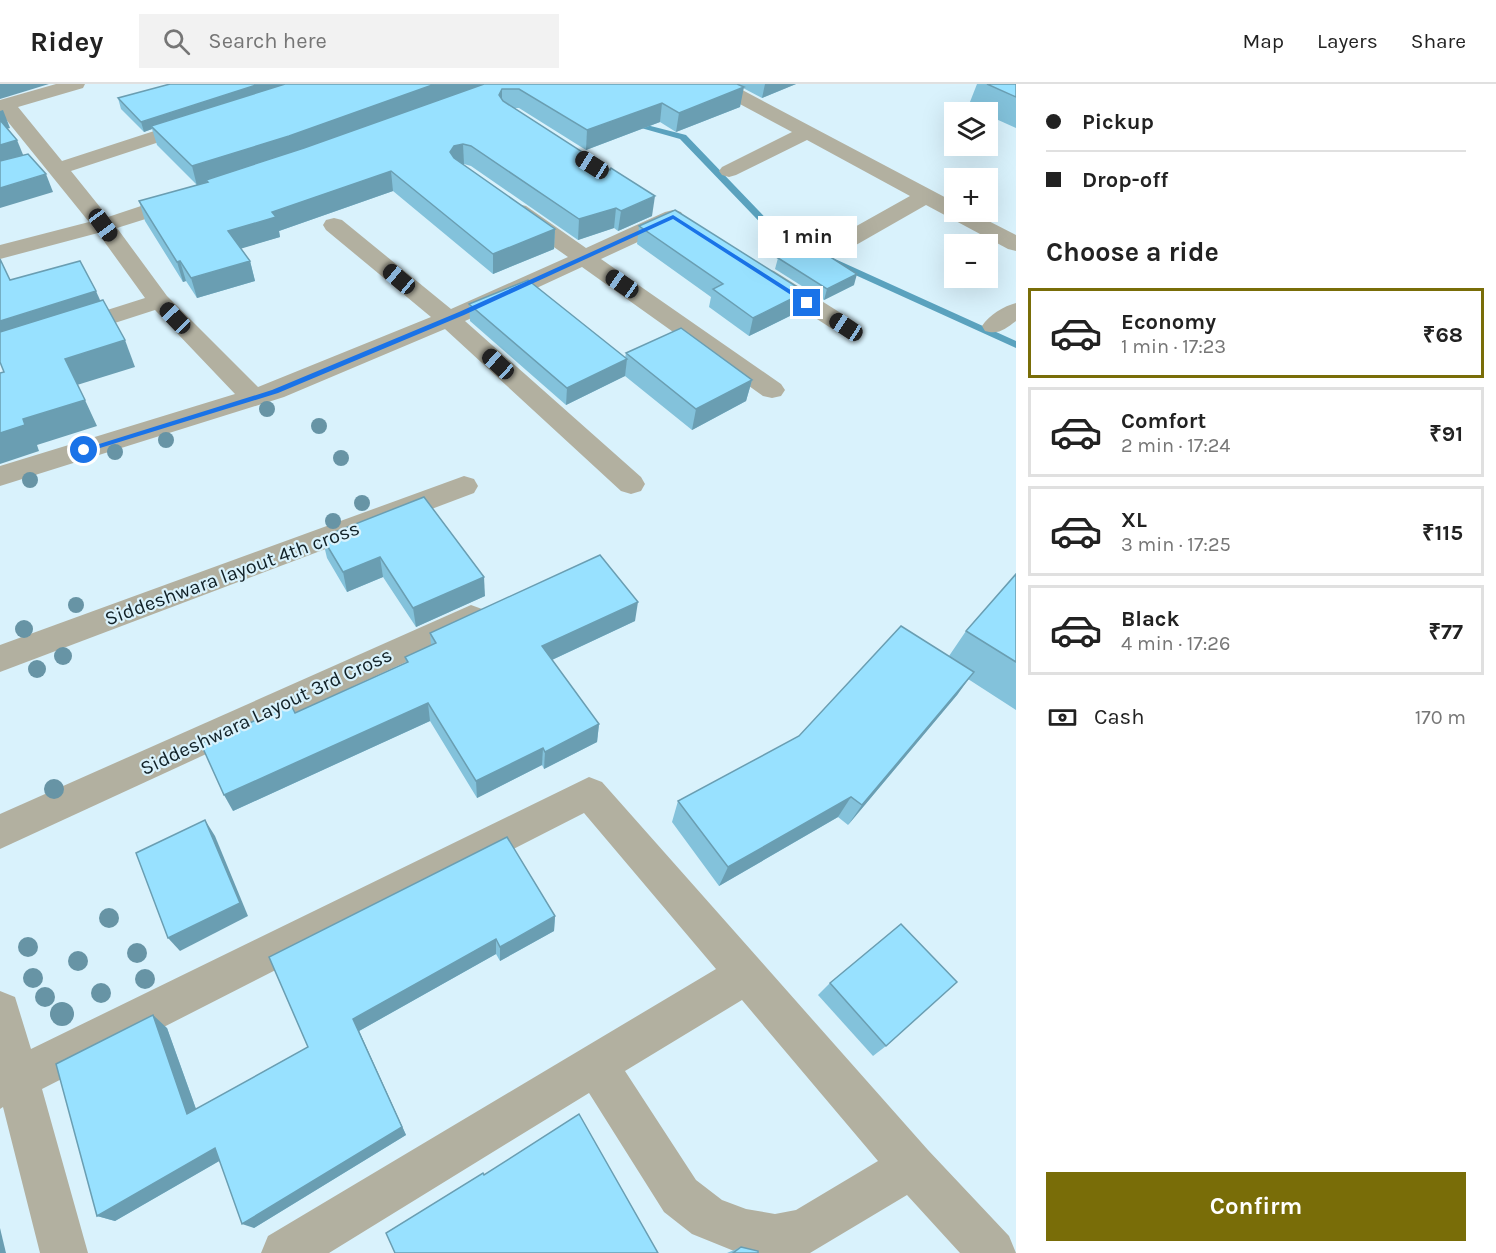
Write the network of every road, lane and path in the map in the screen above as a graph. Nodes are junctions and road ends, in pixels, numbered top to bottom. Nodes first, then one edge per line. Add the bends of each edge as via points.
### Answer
1 (76, 84) edge
2 (717, 84) edge
3 (2, 105) edge
4 (216, 117) edge
5 (807, 132) junction
6 (45, 164) junction
7 (729, 171) dead end
8 (206, 192) edge
9 (926, 196) junction
10 (500, 199) edge
11 (944, 205) edge
12 (673, 216) edge
13 (975, 222) edge
14 (103, 225) junction
15 (334, 225) dead end
16 (1016, 244) edge
17 (0, 252) edge
18 (827, 252) edge
19 (584, 257) junction
20 (750, 266) edge
21 (159, 301) junction
22 (1016, 310) edge
23 (448, 319) junction
24 (994, 326) dead end
25 (846, 327) dead end
26 (0, 352) edge
27 (772, 390) dead end
28 (253, 398) junction
29 (0, 476) edge
30 (631, 484) dead end
31 (464, 486) dead end
32 (501, 604) edge
33 (0, 659) edge
34 (0, 832) edge
35 (746, 974) junction
36 (0, 1012) edge
37 (596, 1065) junction
38 (9, 1083) edge
39 (912, 1166) junction
40 (64, 1253) edge
41 (285, 1253) edge
42 (992, 1253) edge

1 - 3 street
2 - 5 street
3 - 6 street
4 - 6 street
5 - 7 street
5 - 9 street
6 - 14 street
8 - 14 street
9 - 11 street
9 - 18 street
10 - 19 street
12 - 19 street
13 - 16 street
14 - 17 street
14 - 21 street
15 - 23 street
19 - 23 street
19 - 27 street
20 - 25 street
21 - 26 street
21 - 28 street
22 - 24 street
23 - 28 street
23 - 30 street
28 - 29 street
31 - 33 street, Siddeshwara layout 4th cross
32 - 34 street, Siddeshwara Layout 3rd Cross
35 - 37 street
35 - 38 street via 589,793
35 - 39 street
36 - 38 street
37 - 39 street via 680,1196 708,1218 746,1232 775,1238 804,1232
37 - 41 street
38 - 40 street
39 - 42 street

